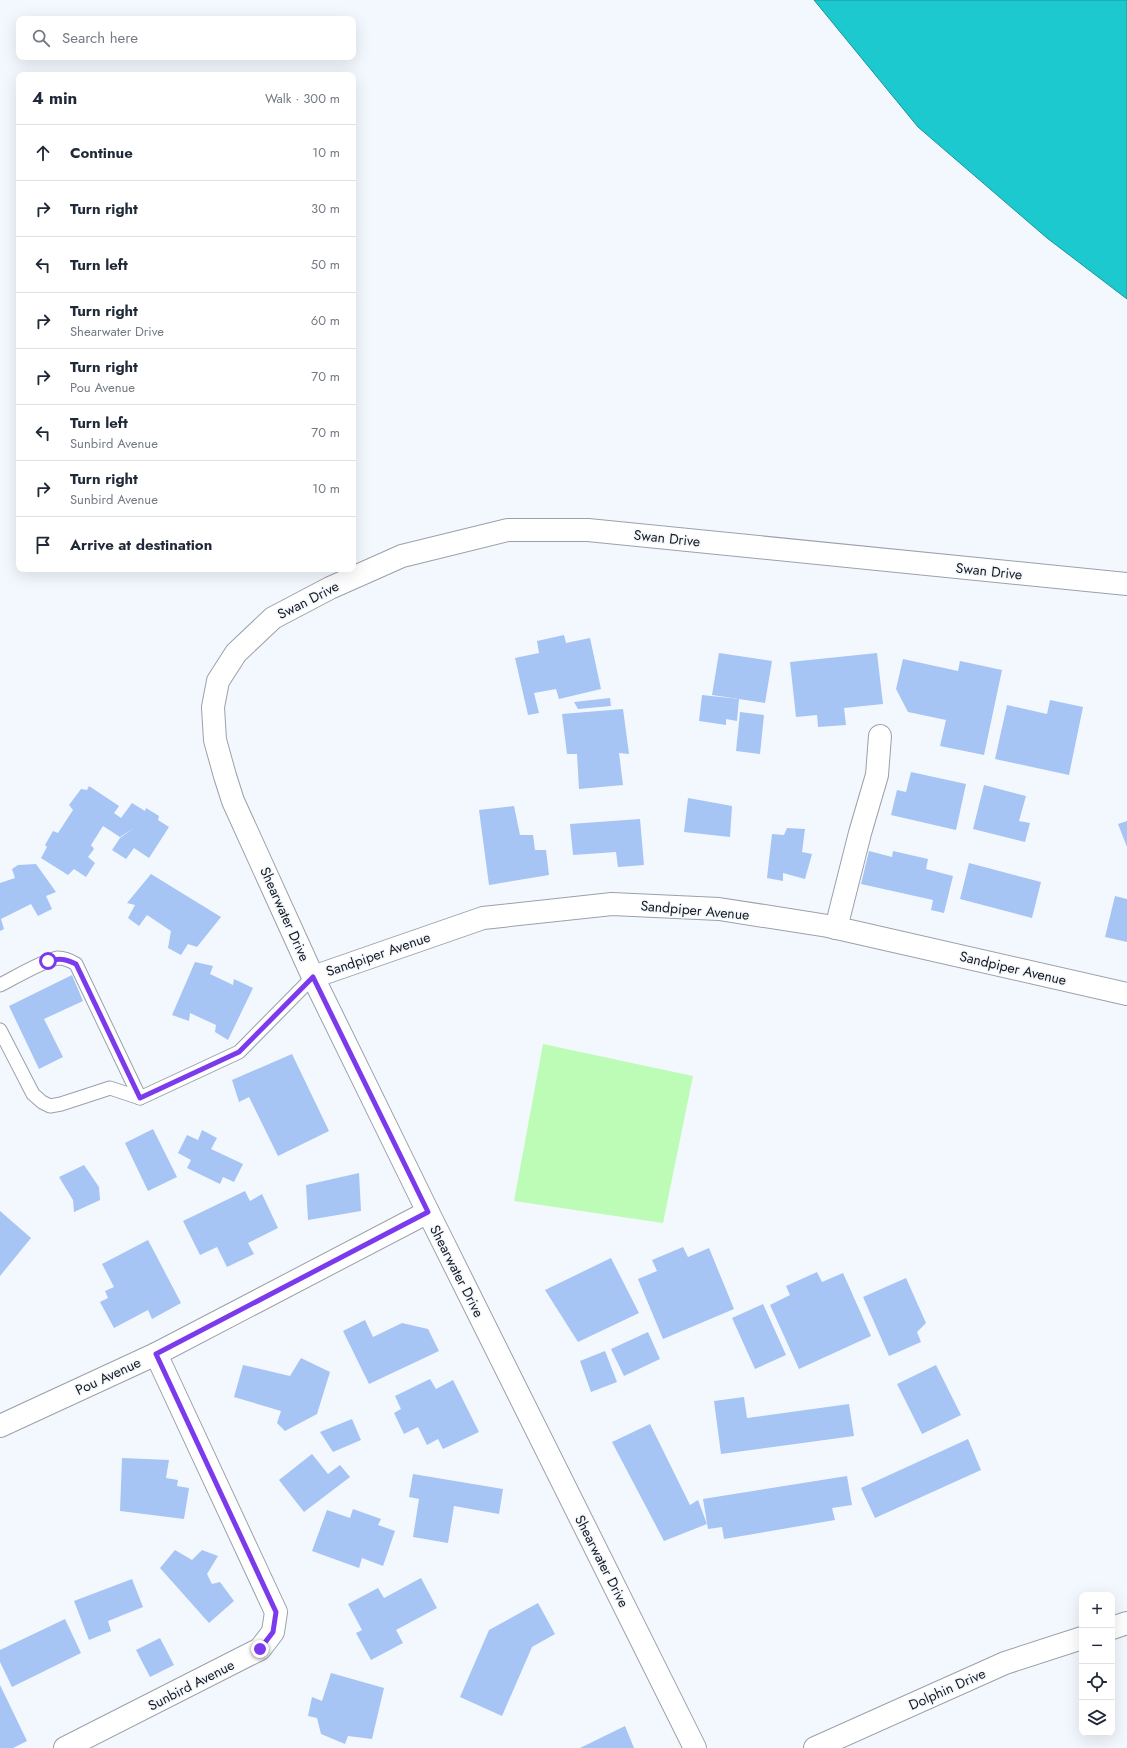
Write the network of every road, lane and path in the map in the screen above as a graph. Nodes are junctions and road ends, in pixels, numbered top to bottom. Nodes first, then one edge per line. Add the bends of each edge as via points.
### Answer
1 (1127, 584) edge
2 (236, 653) joint
3 (880, 736) dead end
4 (836, 928) junction
5 (313, 977) junction
6 (0, 985) edge
7 (1127, 994) edge
8 (0, 1030) edge
9 (140, 1098) junction
10 (428, 1212) junction
11 (156, 1354) junction
12 (0, 1426) edge
13 (1127, 1623) edge
14 (1115, 1627) edge
15 (1079, 1639) edge
16 (66, 1748) edge
17 (695, 1748) edge
18 (815, 1748) edge

1 - 2 street, Swan Drive via 588,530 508,530 402,556 330,588 273,618
2 - 5 street, Shearwater Drive via 218,681 213,707 215,740 234,801
3 - 4 street via 877,775
4 - 5 street, Sandpiper Avenue via 719,909 612,904 483,918
4 - 7 street, Sandpiper Avenue
5 - 9 lane via 239,1052
5 - 10 street, Shearwater Drive
6 - 9 lane via 58,958 76,964
8 - 9 lane via 34,1094 50,1106 110,1088
10 - 11 street, Pou Avenue
10 - 17 street, Shearwater Drive
11 - 12 street, Pou Avenue
11 - 16 street, Sunbird Avenue via 276,1612 273,1632 260,1649
13 - 14 street
15 - 18 street, Dolphin Drive via 1005,1663

